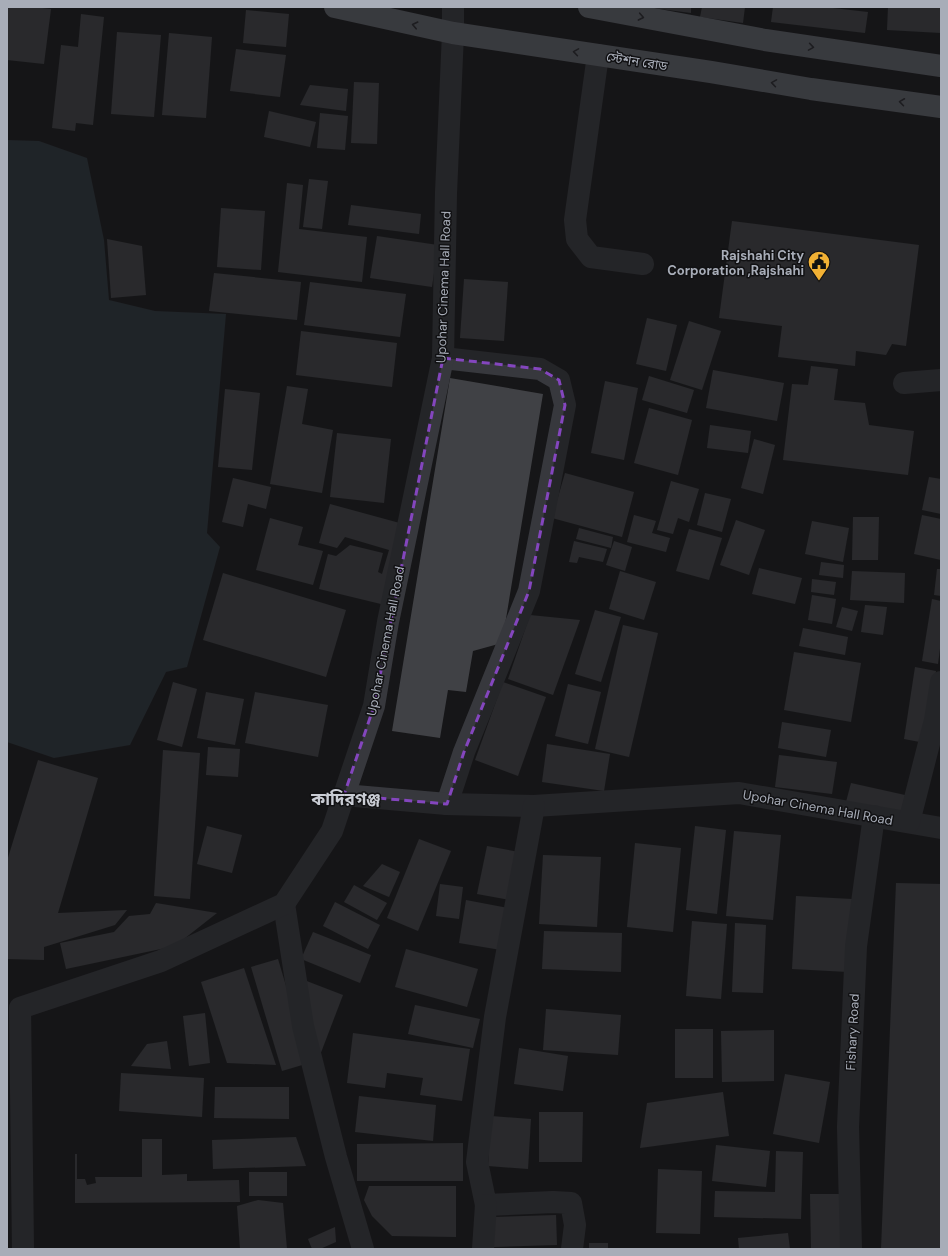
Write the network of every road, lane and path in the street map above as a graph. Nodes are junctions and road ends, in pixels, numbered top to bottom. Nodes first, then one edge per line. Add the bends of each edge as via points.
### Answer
1 (335, 7) edge
2 (453, 7) edge
3 (589, 7) edge
4 (453, 33) junction
5 (598, 55) junction
6 (941, 66) edge
7 (941, 107) edge
8 (643, 264) dead end
9 (443, 358) junction
10 (941, 380) edge
11 (904, 383) dead end
12 (941, 682) edge
13 (344, 795) junction
14 (447, 804) junction
15 (534, 806) junction
16 (874, 816) junction
17 (909, 822) junction
18 (941, 828) edge
19 (284, 904) junction
20 (13, 1004) edge
21 (486, 1205) junction
22 (23, 1249) edge
23 (363, 1249) edge
24 (483, 1249) edge
25 (572, 1249) edge
26 (851, 1249) edge

4 -> 1 highway, স্টেশন রোড
2 - 4 street, Upohar Cinema Hall Road
3 -> 6 highway via 765,40
5 -> 4 highway, স্টেশন রোড
4 - 9 street, Upohar Cinema Hall Road via 446,193
7 -> 5 highway, স্টেশন রোড
5 - 8 street via 575,220 577,239 591,257
9 - 13 street, Upohar Cinema Hall Road via 388,622 374,706
9 - 14 street via 540,369 559,380 565,405 529,591 464,752
10 - 11 street
12 - 17 street via 935,720
13 - 14 street, Upohar Cinema Hall Road
13 - 19 street via 332,832
14 - 15 street, Upohar Cinema Hall Road
15 - 16 street, Upohar Cinema Hall Road via 738,793
15 - 21 street via 495,1017 477,1162
16 - 17 street, Upohar Cinema Hall Road
16 - 26 street, Fishary Road via 856,946 848,1127
17 - 18 street, Upohar Cinema Hall Road
19 - 20 street via 161,961
19 - 23 street via 303,1026 336,1157
20 - 22 street
21 - 24 street
21 - 25 street via 553,1202 571,1204 575,1225

